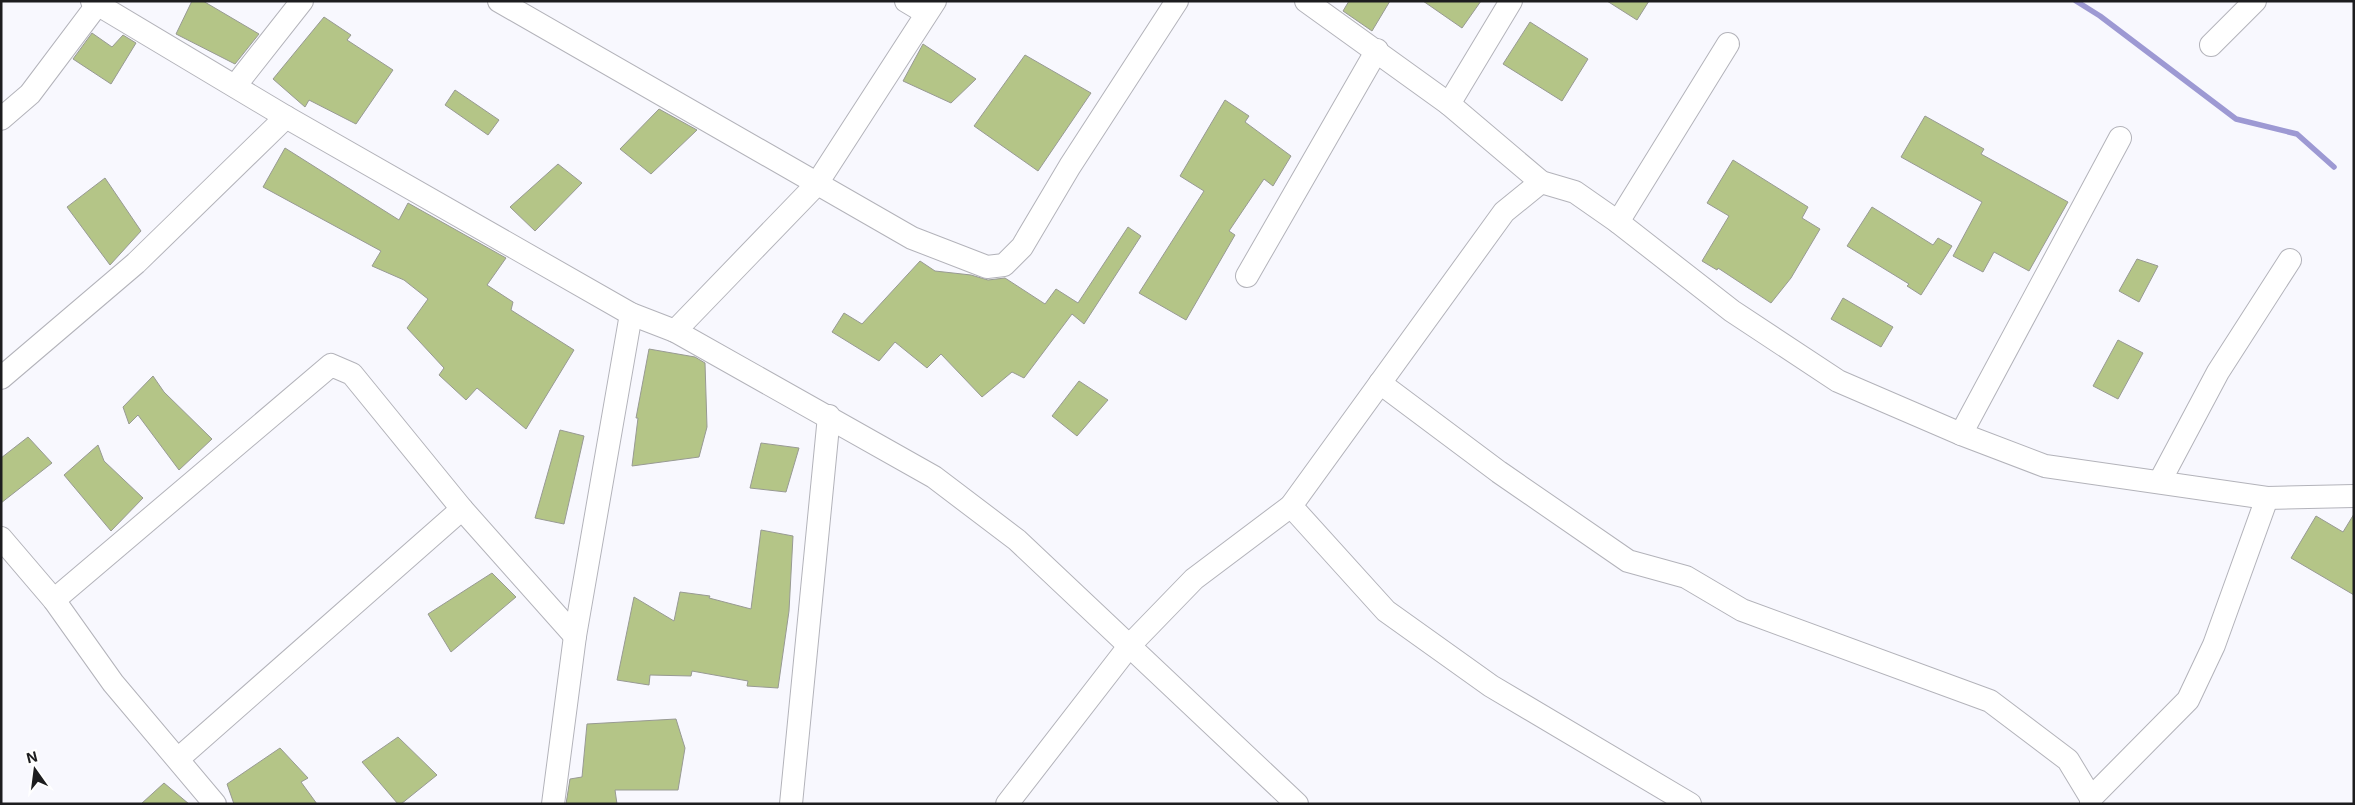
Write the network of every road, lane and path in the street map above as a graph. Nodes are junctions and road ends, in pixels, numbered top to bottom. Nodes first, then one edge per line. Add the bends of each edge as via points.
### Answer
1 (302, 1) edge
2 (499, 1) edge
3 (906, 1) edge
4 (1177, 1) edge
5 (1306, 1) edge
6 (1511, 1) edge
7 (2255, 1) edge
8 (95, 3) edge
9 (931, 7) edge
10 (1728, 44) dead end
11 (2211, 45) dead end
12 (1377, 50) junction
13 (235, 86) junction
14 (1450, 104) junction
15 (286, 117) junction
16 (1, 119) edge
17 (2120, 138) dead end
18 (1542, 182) junction
19 (816, 185) junction
20 (1618, 222) junction
21 (2290, 260) dead end
22 (1247, 276) dead end
23 (631, 314) junction
24 (675, 331) junction
25 (1, 378) edge
26 (1380, 383) junction
27 (829, 416) junction
28 (1961, 434) junction
29 (2160, 481) junction
30 (2354, 496) edge
31 (2267, 498) junction
32 (1291, 506) junction
33 (462, 509) junction
34 (1, 538) edge
35 (54, 600) junction
36 (575, 636) junction
37 (1130, 645) junction
38 (178, 759) junction
39 (2091, 801) edge
40 (215, 804) edge
41 (553, 804) edge
42 (791, 804) edge
43 (1007, 804) edge
44 (1297, 804) edge
45 (1690, 804) edge

1 - 13 street
2 - 19 street
3 - 9 street
4 - 19 street via 1070,166 1022,247 1004,265 987,267 912,238
5 - 12 street
6 - 14 street
7 - 11 street
8 - 13 street
8 - 16 street via 30,94
9 - 19 street
10 - 20 street
12 - 14 street
12 - 22 street
13 - 15 street
14 - 18 street
15 - 23 street
15 - 25 street via 136,263
17 - 28 street
18 - 20 street via 1575,192
18 - 26 street via 1504,212
19 - 24 street
20 - 28 street via 1732,311 1838,381
21 - 29 street via 2218,372
23 - 24 street
23 - 36 street
24 - 27 street
26 - 32 street
26 - 39 street via 1499,472 1628,560 1686,577 1742,610 1990,701 2068,760
27 - 37 street via 934,477 1017,540
27 - 42 street
28 - 29 street via 2045,466
29 - 31 street
30 - 31 street
31 - 39 street via 2214,646 2188,700
32 - 37 street via 1194,579
32 - 45 street via 1386,611 1491,686
33 - 35 street via 352,374 331,365
33 - 36 street
33 - 38 street
34 - 35 street
35 - 38 street via 113,683
36 - 41 street
37 - 43 street
37 - 44 street
38 - 40 street

